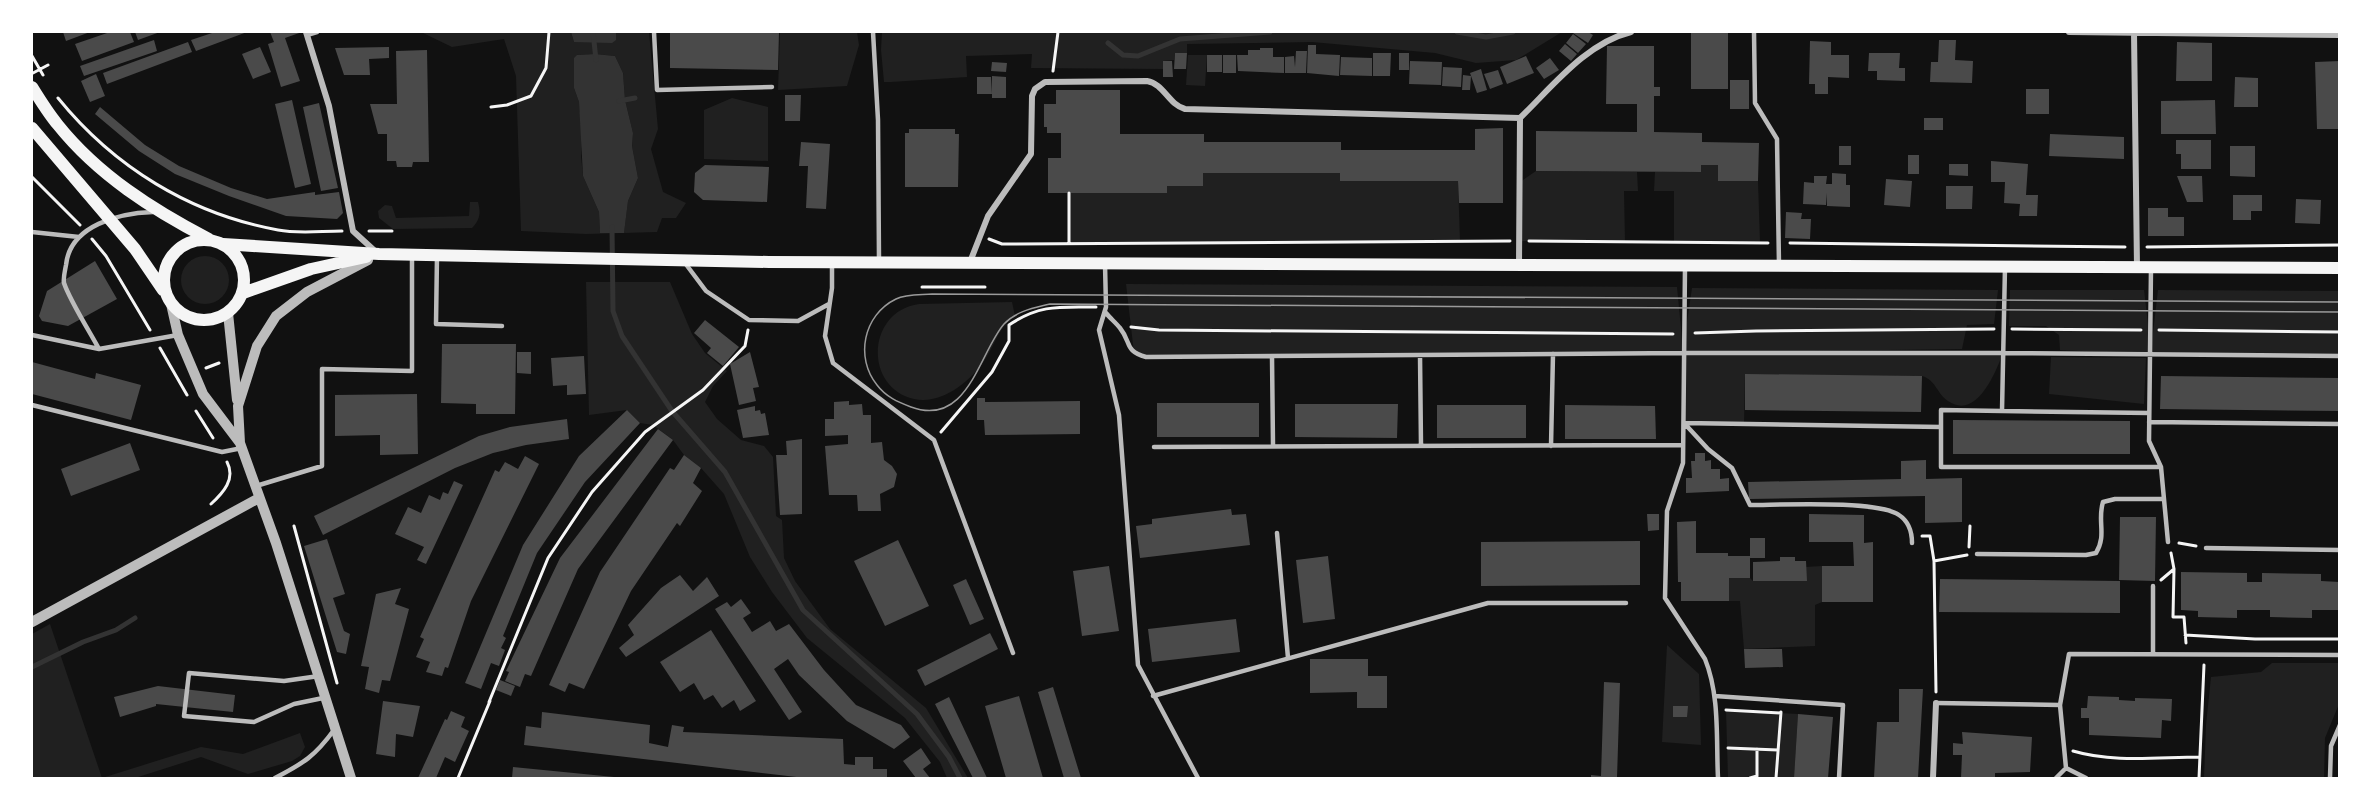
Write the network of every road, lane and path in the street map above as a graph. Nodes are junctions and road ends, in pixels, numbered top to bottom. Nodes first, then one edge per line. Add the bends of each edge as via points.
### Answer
1 (317, 32) edge
2 (549, 32) edge
3 (654, 32) edge
4 (873, 32) edge
5 (1058, 32) edge
6 (1631, 32) edge
7 (1754, 32) edge
8 (2069, 32) edge
9 (2134, 32) edge
10 (307, 33) edge
11 (2340, 35) edge
12 (32, 56) edge
13 (48, 65) dead end
14 (39, 70) junction
15 (32, 74) edge
16 (44, 78) dead end
17 (1052, 81) junction
18 (32, 87) edge
19 (772, 87) dead end
20 (55, 94) dead end
21 (491, 106) dead end
22 (1520, 118) junction
23 (32, 128) edge
24 (1069, 193) dead end
25 (161, 212) junction
26 (108, 219) junction
27 (352, 231) junction
28 (392, 231) dead end
29 (32, 232) edge
30 (979, 236) junction
31 (79, 237) junction
32 (210, 239) junction
33 (1520, 241) junction
34 (1069, 243) junction
35 (1778, 243) junction
36 (224, 244) junction
37 (2340, 245) edge
38 (2136, 247) junction
39 (379, 254) junction
40 (412, 255) junction
41 (437, 256) junction
42 (684, 261) junction
43 (832, 262) junction
44 (879, 263) junction
45 (970, 263) junction
46 (1105, 264) junction
47 (1519, 265) junction
48 (1685, 265) junction
49 (1779, 265) junction
50 (2004, 267) junction
51 (2137, 267) junction
52 (2151, 268) junction
53 (2340, 268) edge
54 (922, 286) dead end
55 (985, 287) dead end
56 (243, 293) junction
57 (169, 299) junction
58 (829, 304) junction
59 (1106, 307) junction
60 (1106, 313) junction
61 (228, 314) junction
62 (749, 320) junction
63 (502, 326) dead end
64 (1128, 326) dead end
65 (2004, 329) junction
66 (2151, 330) junction
67 (2340, 332) edge
68 (1685, 334) junction
69 (32, 335) edge
70 (178, 335) junction
71 (99, 349) junction
72 (1683, 353) junction
73 (2003, 353) junction
74 (1553, 354) junction
75 (2150, 354) junction
76 (1420, 355) junction
77 (2340, 356) edge
78 (1272, 357) junction
79 (32, 405) edge
80 (238, 406) junction
81 (2002, 411) junction
82 (2149, 413) junction
83 (2149, 422) junction
84 (1684, 423) junction
85 (2340, 424) edge
86 (1941, 427) junction
87 (934, 440) junction
88 (1273, 445) junction
89 (1683, 445) junction
90 (241, 446) junction
91 (1421, 446) junction
92 (1551, 446) junction
93 (1154, 447) dead end
94 (2161, 467) junction
95 (256, 486) junction
96 (259, 498) junction
97 (2163, 499) junction
98 (294, 526) dead end
99 (1970, 526) dead end
100 (1277, 533) dead end
101 (1912, 536) junction
102 (2168, 542) junction
103 (1911, 543) dead end
104 (2206, 548) joint
105 (2340, 550) edge
106 (1977, 554) dead end
107 (1934, 561) junction
108 (2174, 569) junction
109 (2153, 586) joint
110 (1626, 603) dead end
111 (32, 622) edge
112 (2185, 635) junction
113 (2340, 639) edge
114 (1013, 654) dead end
115 (2153, 654) junction
116 (2187, 654) junction
117 (2205, 654) junction
118 (2340, 655) edge
119 (1288, 658) junction
120 (318, 676) junction
121 (497, 680) junction
122 (338, 687) dead end
123 (1153, 696) junction
124 (1715, 696) junction
125 (325, 697) junction
126 (1780, 701) junction
127 (489, 702) dead end
128 (1936, 703) junction
129 (2060, 705) junction
130 (1781, 713) junction
131 (1726, 719) dead end
132 (2340, 725) edge
133 (335, 727) junction
134 (1726, 738) dead end
135 (1726, 748) junction
136 (1757, 749) junction
137 (2064, 749) junction
138 (1778, 750) junction
139 (2200, 757) junction
140 (1726, 758) dead end
141 (2066, 768) junction
142 (1757, 776) junction
143 (275, 778) edge
144 (351, 778) edge
145 (458, 778) edge
146 (1198, 778) edge
147 (1718, 778) edge
148 (1750, 778) edge
149 (1762, 778) edge
150 (1776, 778) edge
151 (1839, 778) edge
152 (1933, 778) edge
153 (2056, 778) edge
154 (2086, 778) edge
155 (2199, 778) edge
156 (2330, 778) edge

1 - 10 lane
2 - 21 path via 546,68 531,96
3 - 19 lane via 657,90
4 - 44 lane
5 - 17 path
6 - 22 street via 1591,51
7 - 35 lane via 1755,103 1777,140
8 - 9 street
9 - 11 street
9 - 38 street
10 - 27 street via 329,106
12 - 14 path
13 - 14 path
14 - 15 path
14 - 16 path
17 - 22 street via 1153,82 1174,104 1185,109
17 - 30 street via 1040,84 1033,92 1030,154
18 - 25 main road via 58,124 91,160
20 - 27 path via 104,148 148,181 189,203 279,231
22 - 33 street
23 - 26 main road
24 - 34 path
25 - 26 lane
25 - 32 main road
26 - 31 lane
26 - 57 main road via 135,249
27 - 28 path
27 - 39 street
29 - 31 lane
30 - 34 path via 1002,244
30 - 45 street
31 - 71 lane via 67,256 63,282
32 - 36 main road
32 - 57 main road via 189,243 173,254 164,280
33 - 34 path
33 - 35 path
33 - 47 street
35 - 38 path
35 - 49 lane
36 - 39 main road
36 - 56 main road via 242,265
37 - 38 path
38 - 51 street
39 - 40 main road
39 - 56 main road via 311,269
39 - 80 street via 307,292 276,316 257,346
40 - 41 main road
40 - 95 lane via 411,371 322,369 322,466
41 - 42 main road
41 - 63 lane via 436,324
42 - 43 main road
42 - 62 lane via 706,291
43 - 44 main road
43 - 58 lane
44 - 45 main road
45 - 46 main road
46 - 47 main road
46 - 59 lane
47 - 48 main road
48 - 49 main road
48 - 68 lane
49 - 50 main road
50 - 51 main road
50 - 65 lane
51 - 52 main road
52 - 53 main road
52 - 66 lane
54 - 55 path
56 - 61 main road
57 - 61 main road via 183,315 198,320
57 - 70 street
58 - 62 lane via 798,321
58 - 87 lane via 825,336 833,363
59 - 60 lane
59 - 87 path via 1050,307 1026,314 1009,325 1009,341 992,372
60 - 78 lane via 1122,330 1134,353 1146,357
60 - 123 lane via 1099,330 1119,415 1138,665
61 - 80 street
62 - 121 path via 745,346 703,390 638,438 592,492 548,558
64 - 68 path via 1159,330
65 - 66 path
65 - 68 path
65 - 73 lane
66 - 67 path
66 - 75 lane
68 - 72 lane
69 - 71 lane
70 - 71 lane
70 - 90 street via 203,394
72 - 73 lane
72 - 74 lane
72 - 84 lane
73 - 75 lane
73 - 81 lane
74 - 76 lane
74 - 92 lane
75 - 77 lane
75 - 82 lane
76 - 78 lane
76 - 91 lane
78 - 88 lane
79 - 90 lane via 222,452
80 - 90 street
81 - 82 lane
81 - 86 lane via 1941,410
82 - 83 lane
83 - 85 lane
83 - 94 lane via 2149,441
84 - 86 lane
84 - 89 lane
84 - 101 lane via 1732,468 1750,504 1875,506 1899,515
86 - 94 lane via 1941,467
87 - 114 lane
88 - 91 lane
88 - 93 lane
89 - 92 lane
89 - 124 lane via 1682,472 1667,512 1665,598 1705,659
90 - 95 street
91 - 92 lane
94 - 97 lane
95 - 96 street
96 - 111 street
96 - 120 street
97 - 102 lane
97 - 106 lane via 2103,502 2103,542 2096,553
98 - 122 path
99 - 107 path via 1968,555
100 - 119 lane
101 - 103 lane
101 - 107 path via 1930,536
102 - 104 path
102 - 108 path
104 - 105 lane
107 - 128 path
108 - 109 path
108 - 112 path via 2173,617 2184,617
109 - 115 lane
110 - 119 lane via 1488,603
112 - 113 path
112 - 116 path
115 - 116 lane
115 - 129 lane via 2069,654
116 - 117 lane
117 - 118 lane
117 - 139 path
119 - 123 lane
120 - 125 street
120 - 125 lane via 284,681 189,673 184,717 255,722 294,704
121 - 127 path
121 - 145 path
123 - 146 lane
124 - 126 lane
124 - 147 lane
125 - 133 street
126 - 130 path
126 - 151 lane via 1842,705
128 - 129 lane
128 - 152 street
129 - 137 lane
130 - 131 path via 1726,710
130 - 138 path
132 - 156 lane via 2331,746
133 - 143 lane via 319,751
133 - 144 street
134 - 135 path
135 - 136 path
135 - 140 path
136 - 138 path
136 - 142 path
137 - 139 path via 2113,757
137 - 141 lane
138 - 150 path
139 - 155 path
141 - 153 lane
141 - 154 lane
142 - 148 path
142 - 149 path

